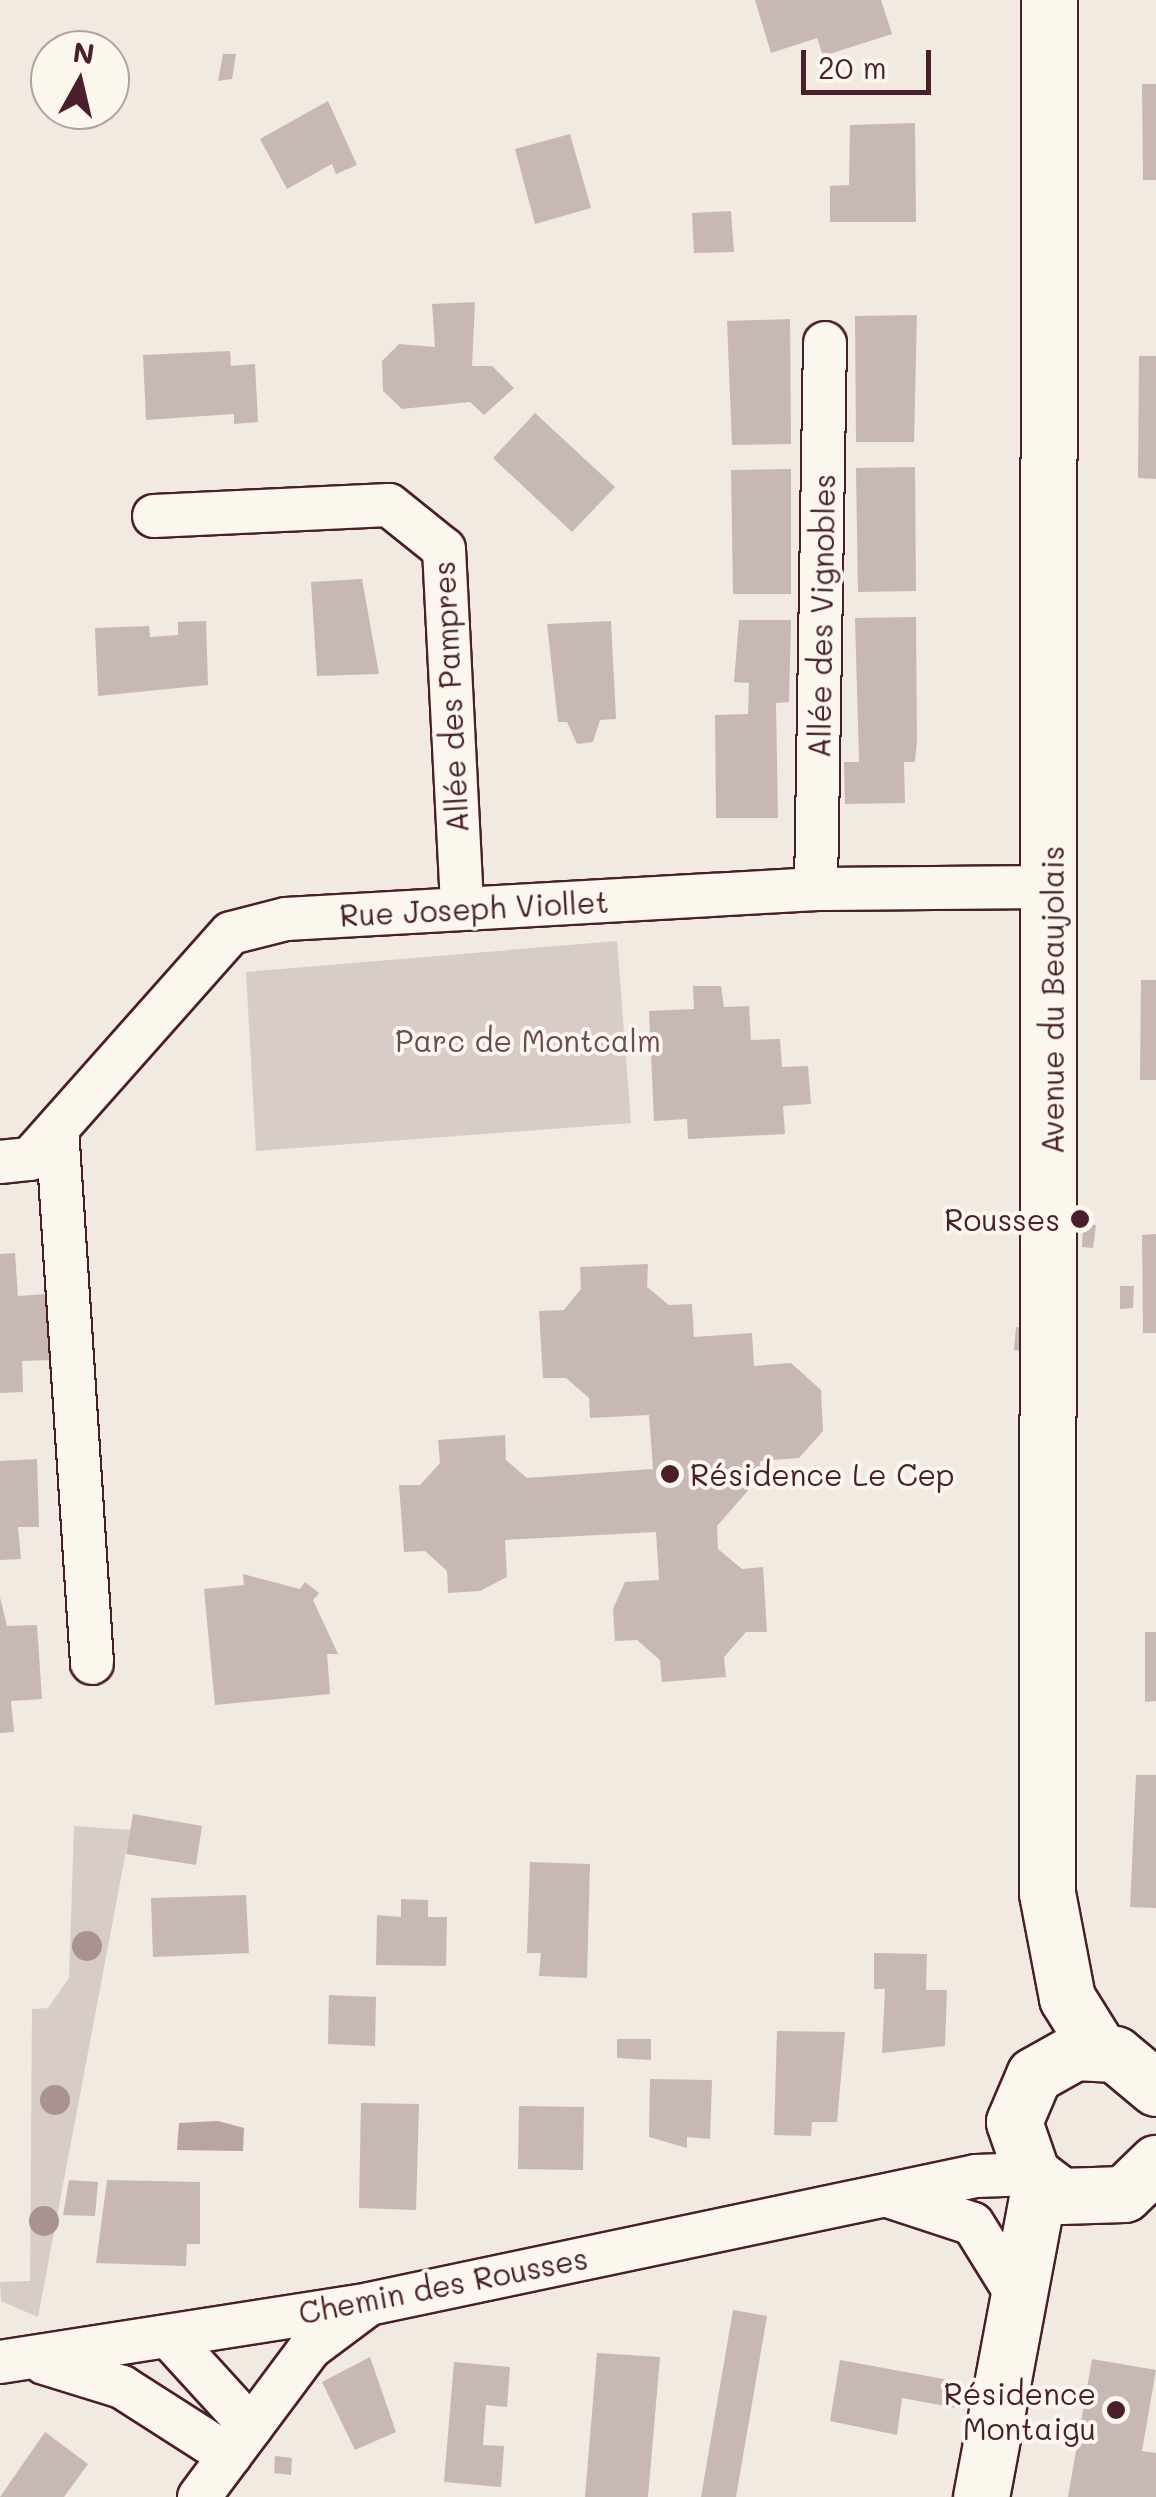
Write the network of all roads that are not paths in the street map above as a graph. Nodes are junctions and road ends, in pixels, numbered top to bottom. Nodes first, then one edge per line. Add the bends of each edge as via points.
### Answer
1 (1049, 0) edge
2 (825, 344) dead end
3 (154, 516) dead end
4 (1052, 887) junction
5 (816, 889) junction
6 (462, 909) junction
7 (57, 1129) junction
8 (0, 1162) edge
9 (92, 1663) dead end
10 (1119, 2062) edge
11 (1014, 2122) junction
12 (1155, 2166) edge
13 (976, 2176) junction
14 (1052, 2186) junction
15 (883, 2194) junction
16 (370, 2304) junction
17 (1012, 2319) junction
18 (170, 2338) junction
19 (20, 2362) edge
20 (241, 2441) junction
21 (199, 2497) edge
22 (981, 2497) edge

1 - 4 main road, Avenue du Beaujolais
2 - 5 street, Allée des Vignobles
3 - 6 street, Allée des Pampres via 388,505 444,549
4 - 5 street, Rue Joseph Viollet
4 - 10 main road, Avenue du Beaujolais via 1046,1893 1067,1998
5 - 6 street, Rue Joseph Viollet
6 - 7 street, Rue Joseph Viollet via 286,918 231,933
7 - 8 street, Rue Joseph Viollet via 30,1159
7 - 9 street
10 - 11 main road via 1034,2075
11 - 13 street
11 - 14 main road
12 - 14 main road via 1124,2194
13 - 14 street, Chemin des Rousses
13 - 15 street, Chemin des Rousses
14 - 17 main road
15 - 16 street, Chemin des Rousses
15 - 17 street via 972,2224
16 - 18 street, Chemin des Rousses
16 - 20 street via 310,2348
17 - 22 main road
18 - 19 street, Chemin des Rousses
18 - 20 street
19 - 20 street via 122,2387
20 - 21 street

